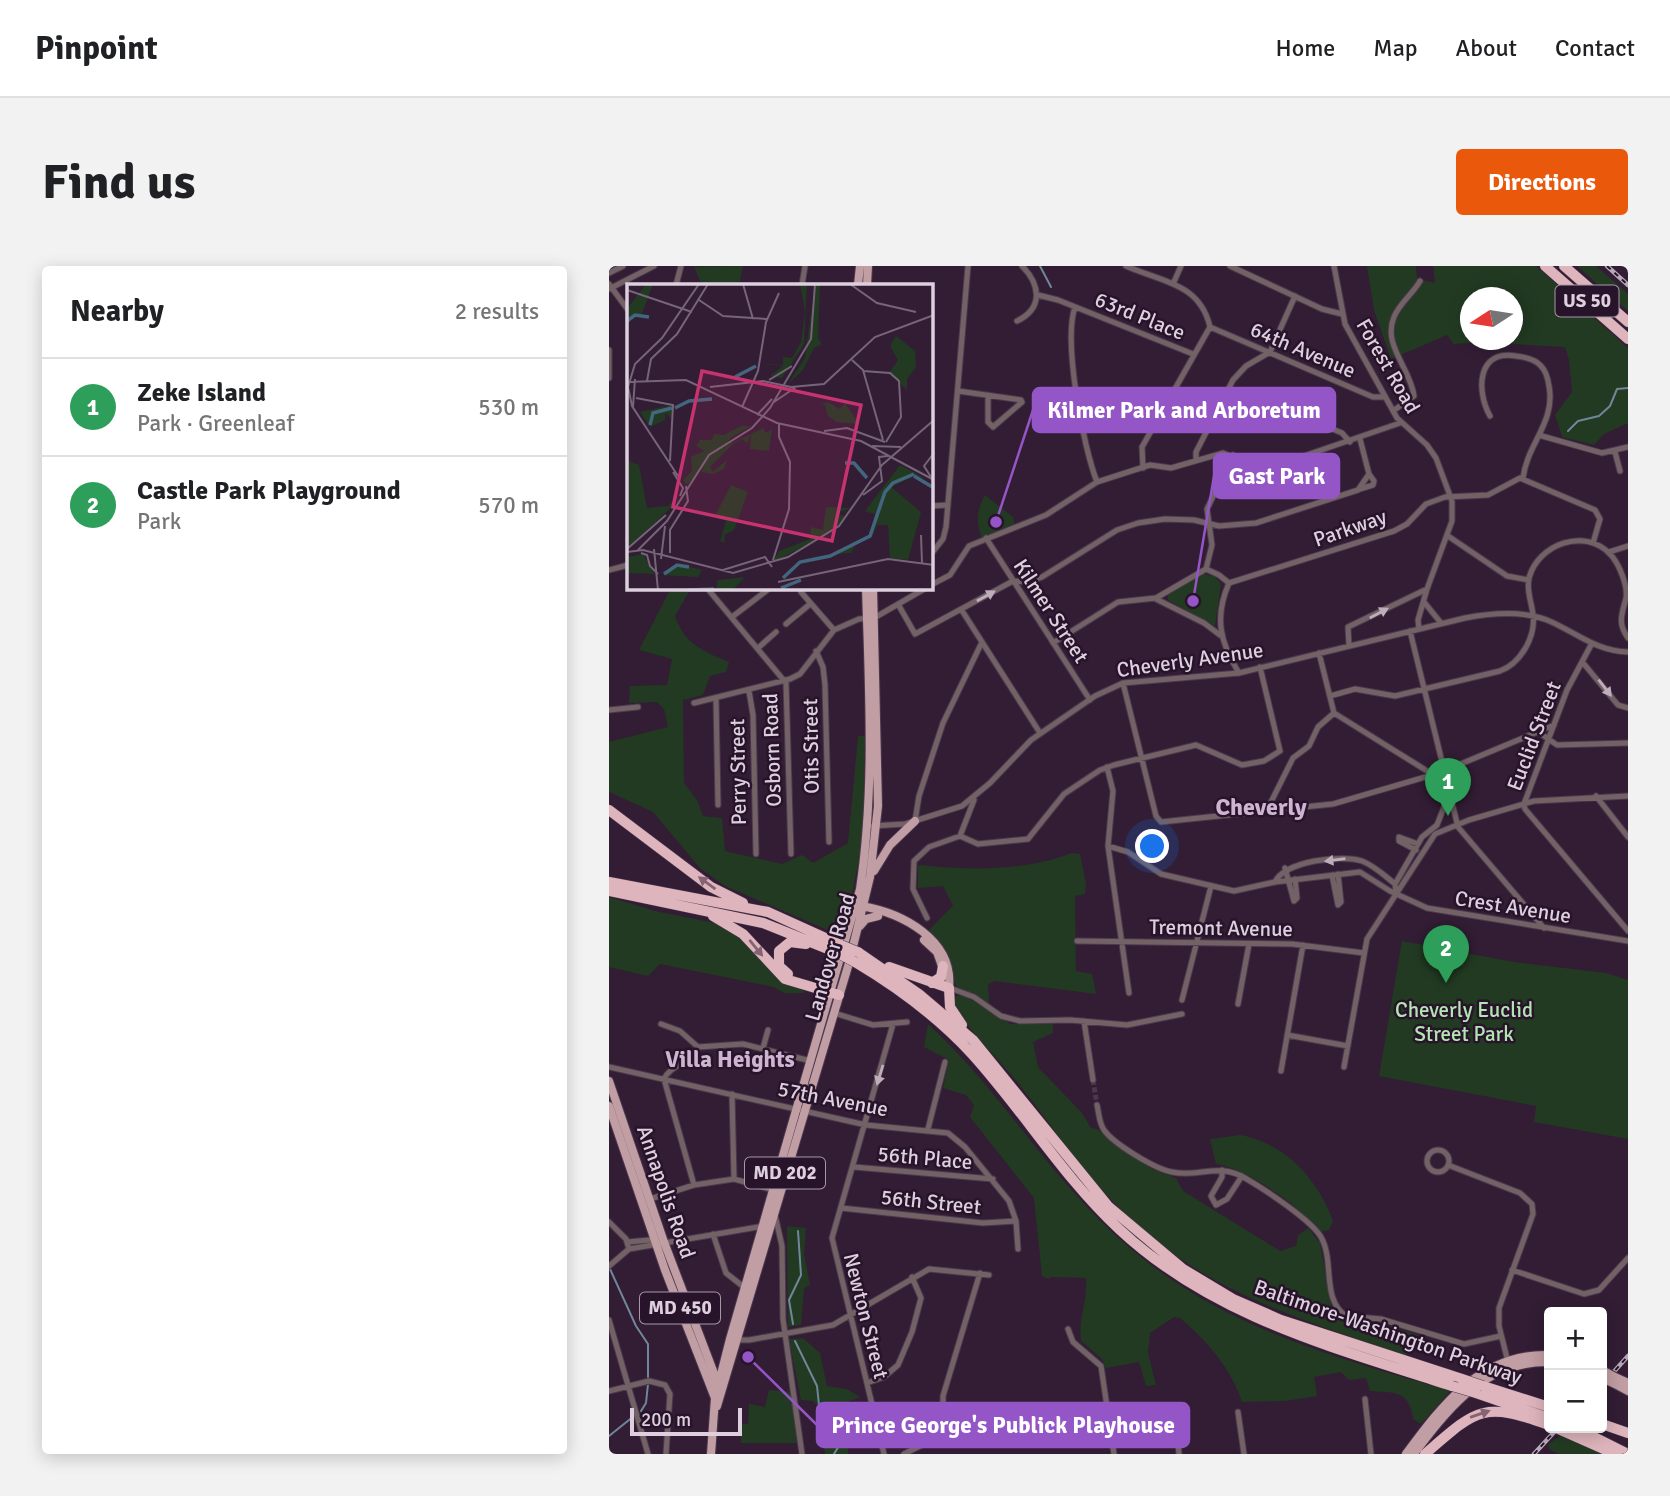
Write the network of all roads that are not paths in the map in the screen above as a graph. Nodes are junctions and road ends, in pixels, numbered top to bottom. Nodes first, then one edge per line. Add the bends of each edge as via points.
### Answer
1 (623, 266) edge
2 (654, 266) edge
3 (681, 266) edge
4 (805, 266) edge
5 (860, 266) edge
6 (868, 266) edge
7 (968, 266) edge
8 (1022, 266) edge
9 (1126, 266) edge
10 (1181, 266) edge
11 (1230, 266) edge
12 (1334, 266) edge
13 (1545, 266) edge
14 (1565, 266) edge
15 (609, 273) edge
16 (1420, 281) dead end
17 (676, 284) edge
18 (801, 284) edge
19 (858, 284) edge
20 (867, 284) edge
21 (1173, 284) junction
22 (610, 287) edge
23 (1038, 295) junction
24 (1294, 296) junction
25 (1075, 307) junction
26 (627, 309) edge
27 (1342, 314) junction
28 (1017, 321) dead end
29 (1628, 322) edge
30 (1209, 327) junction
31 (1628, 339) edge
32 (609, 350) edge
33 (1270, 352) junction
34 (1192, 354) junction
35 (609, 378) edge
36 (958, 391) junction
37 (988, 395) junction
38 (1385, 397) junction
39 (1222, 402) junction
40 (1393, 411) junction
41 (1490, 416) dead end
42 (1400, 423) junction
43 (1542, 436) junction
44 (1360, 439) junction
45 (1350, 442) junction
46 (1628, 447) edge
47 (1615, 452) junction
48 (1233, 455) junction
49 (1196, 460) junction
50 (1143, 468) junction
51 (1620, 471) dead end
52 (1523, 478) junction
53 (1097, 482) junction
54 (1451, 499) junction
55 (948, 505) junction
56 (933, 506) edge
57 (1207, 526) junction
58 (1448, 536) junction
59 (986, 538) junction
60 (1593, 543) junction
61 (1628, 546) edge
62 (933, 551) edge
63 (1609, 552) junction
64 (627, 565) edge
65 (1206, 569) junction
66 (609, 570) edge
67 (1529, 580) junction
68 (1013, 581) junction
69 (1229, 583) junction
70 (933, 584) edge
71 (709, 590) edge
72 (767, 590) edge
73 (866, 590) edge
74 (873, 590) edge
75 (922, 590) edge
76 (1427, 590) junction
77 (801, 592) dead end
78 (1627, 596) edge
79 (1156, 598) junction
80 (1424, 602) junction
81 (810, 604) junction
82 (898, 604) junction
83 (961, 609) junction
84 (1533, 616) junction
85 (732, 617) junction
86 (870, 618) junction
87 (1441, 623) junction
88 (786, 624) dead end
89 (1419, 629) junction
90 (834, 630) junction
91 (1410, 631) junction
92 (776, 632) dead end
93 (1220, 635) junction
94 (1628, 638) edge
95 (982, 642) junction
96 (1053, 643) junction
97 (1591, 645) junction
98 (1349, 646) junction
99 (758, 648) junction
100 (816, 651) junction
101 (1628, 652) edge
102 (1319, 653) junction
103 (1230, 659) junction
104 (1584, 664) junction
105 (1260, 667) junction
106 (1239, 673) junction
107 (1227, 675) junction
108 (785, 681) junction
109 (1122, 683) junction
110 (1424, 688) junction
111 (749, 691) junction
112 (1329, 696) junction
113 (716, 699) junction
114 (1090, 700) junction
115 (694, 703) dead end
116 (638, 707) dead end
117 (1628, 708) edge
118 (609, 710) edge
119 (1334, 713) junction
120 (1554, 725) junction
121 (1537, 732) junction
122 (1040, 733) junction
123 (1548, 742) junction
124 (1628, 743) edge
125 (1280, 751) junction
126 (1141, 758) junction
127 (1293, 758) junction
128 (1107, 767) junction
129 (1444, 770) junction
130 (1432, 774) junction
131 (1449, 794) junction
132 (976, 796) junction
133 (1596, 796) junction
134 (1628, 796) edge
135 (1524, 804) junction
136 (718, 805) dead end
137 (956, 808) junction
138 (609, 810) edge
139 (1269, 812) junction
140 (609, 821) edge
141 (915, 821) junction
142 (963, 822) junction
143 (873, 826) junction
144 (1458, 827) junction
145 (1438, 828) junction
146 (635, 830) junction
147 (960, 836) junction
148 (1628, 836) edge
149 (829, 842) dead end
150 (1108, 846) junction
151 (756, 854) dead end
152 (791, 854) dead end
153 (1285, 869) junction
154 (870, 877) junction
155 (1292, 880) junction
156 (609, 881) edge
157 (1275, 882) junction
158 (1395, 884) junction
159 (1211, 886) junction
160 (609, 891) edge
161 (1396, 892) junction
162 (676, 905) junction
163 (862, 907) junction
164 (768, 912) junction
165 (1532, 913) junction
166 (878, 916) junction
167 (927, 918) dead end
168 (1523, 924) junction
169 (859, 927) junction
170 (1544, 928) junction
171 (1628, 931) edge
172 (1077, 941) dead end
173 (1628, 941) edge
174 (1121, 942) junction
175 (1197, 943) junction
176 (1249, 944) junction
177 (1303, 945) junction
178 (838, 950) junction
179 (1364, 953) junction
180 (860, 957) junction
181 (943, 966) junction
182 (932, 983) junction
183 (949, 988) junction
184 (834, 993) junction
185 (1129, 993) dead end
186 (1182, 1000) dead end
187 (1238, 1004) dead end
188 (834, 1013) junction
189 (1182, 1014) dead end
190 (1069, 1020) junction
191 (1084, 1021) junction
192 (907, 1022) dead end
193 (661, 1024) dead end
194 (893, 1024) junction
195 (768, 1030) dead end
196 (1287, 1035) junction
197 (1085, 1037) junction
198 (973, 1040) junction
199 (1348, 1046) junction
200 (698, 1047) junction
201 (763, 1048) junction
202 (811, 1061) junction
203 (945, 1062) dead end
204 (609, 1068) edge
205 (1344, 1068) dead end
206 (1281, 1071) dead end
207 (664, 1079) junction
208 (1093, 1080) tunnel mouth
209 (609, 1081) edge
210 (732, 1094) junction
211 (1097, 1105) tunnel mouth
212 (609, 1106) edge
213 (801, 1111) junction
214 (866, 1125) junction
215 (928, 1129) junction
216 (1448, 1165) junction
217 (854, 1167) junction
218 (1222, 1170) junction
219 (1242, 1176) junction
220 (734, 1179) junction
221 (993, 1179) junction
222 (694, 1185) junction
223 (773, 1190) junction
224 (650, 1199) junction
225 (841, 1208) junction
226 (774, 1212) junction
227 (1016, 1221) junction
228 (609, 1222) edge
229 (767, 1226) junction
230 (713, 1234) junction
231 (660, 1242) junction
232 (629, 1245) junction
233 (1018, 1248) dead end
234 (1628, 1258) edge
235 (609, 1266) edge
236 (1512, 1270) junction
237 (979, 1273) junction
238 (989, 1275) dead end
239 (912, 1277) junction
240 (745, 1288) junction
241 (850, 1317) junction
242 (609, 1320) edge
243 (1068, 1329) dead end
244 (785, 1334) junction
245 (1501, 1336) junction
246 (733, 1340) junction
247 (1544, 1356) edge
248 (1544, 1362) edge
249 (1509, 1364) junction
250 (717, 1370) junction
251 (1607, 1374) edge
252 (1607, 1379) edge
253 (1615, 1381) junction
254 (867, 1383) junction
255 (1628, 1383) edge
256 (630, 1386) junction
257 (1480, 1389) junction
258 (609, 1391) edge
259 (1628, 1391) edge
260 (718, 1396) junction
261 (1365, 1399) dead end
262 (1544, 1406) edge
263 (1238, 1412) dead end
264 (1544, 1416) edge
265 (1181, 1418) dead end
266 (972, 1420) dead end
267 (1544, 1423) edge
268 (1607, 1426) edge
269 (949, 1432) junction
270 (1567, 1433) edge
271 (1586, 1433) edge
272 (1628, 1433) edge
273 (648, 1454) edge
274 (666, 1454) edge
275 (711, 1454) edge
276 (802, 1454) edge
277 (884, 1454) edge
278 (904, 1454) edge
279 (1114, 1454) edge
280 (1179, 1454) edge
281 (1244, 1454) edge
282 (1371, 1454) edge
283 (1406, 1454) edge
284 (1414, 1454) edge
285 (1425, 1454) edge
286 (1615, 1454) edge
287 (1628, 1454) edge

1 - 15 street
2 - 22 street
3 - 17 street
4 - 18 street
5 - 19 main road
6 - 20 main road
7 - 36 street
8 - 23 street via 1036,282
9 - 21 street
10 - 21 street
11 - 24 street
12 - 27 street, Forest Road
13 - 31 highway, US 50
14 - 29 highway, US 50
16 - 40 street via 1398,308 1391,327 1414,396
21 - 30 street via 1200,301
22 - 26 street
23 - 25 street, 63rd Place
23 - 28 street
24 - 27 street
24 - 33 street
25 - 34 street, 63rd Place
25 - 53 street via 1071,329 1077,384 1087,451
27 - 38 street, Forest Road
30 - 33 street, 64th Avenue
30 - 34 street
32 - 35 street
33 - 38 street, 64th Avenue via 1373,397
33 - 39 street via 1236,375
34 - 50 street via 1142,447
36 - 37 street
36 - 55 street
37 - 37 street via 988,422 993,427 1022,402
38 - 40 street, Forest Road
39 - 45 street via 1290,411 1342,433
39 - 49 street
40 - 42 street, Forest Road
41 - 43 street via 1481,381 1487,364 1504,355 1535,361 1546,372 1552,400
42 - 44 street
42 - 54 street, Forest Road via 1433,452
43 - 47 street via 1597,452
43 - 52 street
44 - 45 street
44 - 57 street via 1373,485 1256,523
45 - 48 street via 1269,468
46 - 47 street
47 - 51 street
48 - 49 street via 1219,453
48 - 57 street via 1207,509
49 - 50 street via 1171,468 1154,464
50 - 53 street
52 - 54 street, Parkway via 1488,495
52 - 60 street via 1595,510 1600,519
53 - 59 street via 1046,514
54 - 58 street, Forest Road
54 - 69 street, Parkway via 1426,504 1394,531
55 - 56 street
55 - 62 street via 945,534
57 - 65 street via 1212,545
57 - 68 street via 1194,520 1138,523 1117,530 1042,577
58 - 67 street via 1507,576
58 - 76 street, Forest Road
59 - 68 street, Kilmer Street
59 - 70 street via 969,546 950,575
60 - 63 street
60 - 67 street via 1557,545 1539,560
61 - 63 street
63 - 78 street
64 - 66 street
65 - 69 street
65 - 79 street
67 - 84 street
83 -> 68 street
68 - 96 street, Kilmer Street
69 - 93 street via 1221,606
71 - 85 street, Osborn Road
72 - 85 street
73 - 86 main road, Landover Road / MD 202
74 - 86 main road, Landover Road / MD 202
75 - 82 street
76 - 80 street, Forest Road
98 -> 76 street via 1348,627
77 - 81 street
78 - 94 street via 1620,619
79 - 93 street
79 - 96 street via 1118,602
80 - 87 street
80 - 89 street, Forest Road
81 - 88 street
81 - 90 street
82 - 83 street via 915,634
82 - 86 street
83 - 95 street
84 - 87 street, Cheverly Avenue via 1493,614
84 - 97 street, Cheverly Avenue
84 - 110 street via 1526,645 1515,664
85 - 99 street, Osborn Road
86 - 90 street
86 - 143 main road, Landover Road / MD 202
87 - 89 street, Cheverly Avenue
89 - 91 street, Cheverly Avenue
90 - 100 street
91 - 98 street, Cheverly Avenue
91 - 110 street
92 - 99 street
93 - 103 street
95 - 122 street
95 - 141 street via 943,723
96 - 114 street, Kilmer Street
97 - 101 street, Cheverly Avenue
97 - 104 street, Euclid Street
98 - 102 street, Cheverly Avenue
99 - 108 street, Osborn Road
100 - 108 street via 800,674
100 - 149 street, Otis Street via 825,685
102 - 105 street, Cheverly Avenue
102 - 112 street
103 - 106 street
103 - 107 street
104 -> 117 street via 1618,705
104 - 120 street, Euclid Street via 1570,683
105 - 106 street, Cheverly Avenue
105 - 125 street
106 - 107 street, Cheverly Avenue
107 - 109 street, Cheverly Avenue
108 - 111 street
108 - 152 street, Osborn Road
109 - 114 street, Cheverly Avenue
109 - 126 street
110 - 112 street via 1390,696 1355,689
110 - 129 street
111 - 113 street
111 - 151 street, Perry Street
112 - 119 street
113 - 115 street
113 - 136 street
114 - 122 street, Cheverly Avenue
116 - 118 street
119 - 127 street via 1318,727 1310,746
119 - 130 street
120 - 121 street
120 - 123 street, Euclid Street
121 - 123 street
121 - 129 street
122 - 132 street, Cheverly Avenue
123 - 124 street
123 - 135 street, Euclid Street
125 - 126 street via 1248,765 1226,761 1199,745
125 - 127 street
126 - 128 street
126 - 139 street via 1159,822
127 - 139 street
128 - 147 street via 1061,797 1028,839 978,844
128 - 150 street via 1113,791
129 - 130 street
129 - 131 street
130 - 139 street via 1333,804
131 - 144 street
131 - 145 street
132 - 137 street, Cheverly Avenue
132 - 142 street
133 - 134 street
133 - 135 street
133 - 148 street
135 - 144 street
135 - 171 street, Euclid Street
137 - 141 street, Cheverly Avenue
137 - 142 street
138 - 146 highway
140 - 146 highway
141 - 143 street, Cheverly Avenue
141 - 154 main road via 890,845
142 - 147 street
143 - 154 main road, Landover Road / MD 202
143 - 163 main road, Landover Road / MD 202
144 - 145 street
144 - 165 street
145 - 158 street via 1425,833
145 - 161 street
164 -> 146 highway via 723,895
147 - 167 street via 929,847 914,861 913,889
150 - 159 street, Crest Avenue via 1128,852 1161,874
150 - 174 street
153 - 155 street
153 - 157 street
158 -> 153 street via 1355,859
154 - 163 main road, Landover Road / MD 202
155 - 157 street, Crest Avenue
155 - 161 street, Crest Avenue via 1364,873
156 - 164 highway, Baltimore-Washington Parkway
157 - 159 street, Crest Avenue via 1239,892
158 - 161 street
159 - 175 street
160 - 162 highway, Baltimore-Washington Parkway
161 - 168 street, Crest Avenue via 1427,908
161 - 179 street via 1370,933
162 - 178 highway, Baltimore-Washington Parkway via 762,923
162 -> 184 highway via 733,925 780,975
163 - 166 main road
163 - 169 main road, Landover Road / MD 202
163 - 183 main road via 900,919 935,941 947,959
163 - 184 main road, Landover Road / MD 202
164 - 178 highway, Baltimore-Washington Parkway
165 - 168 street
165 - 170 street
166 - 169 main road
166 - 181 main road via 926,941
168 - 170 street, Crest Avenue
169 - 184 main road, Landover Road / MD 202
170 - 173 street, Crest Avenue
172 - 174 street, Tremont Avenue
174 - 175 street, Tremont Avenue
174 - 185 street
175 - 176 street, Tremont Avenue
175 - 186 street
176 - 177 street, Tremont Avenue
176 - 187 street
177 - 179 street, Tremont Avenue
177 - 196 street
178 - 180 highway, Baltimore-Washington Parkway, bridge
178 - 184 highway via 792,942 782,947 778,959 788,974
179 - 199 street
180 - 182 highway
180 - 198 highway, Baltimore-Washington Parkway
180 - 257 highway, Baltimore-Washington Parkway, bridge via 955,1038 1101,1211 1177,1275 1265,1324 1453,1386
181 - 182 highway via 941,977
181 - 183 main road
182 - 183 highway
183 - 190 street via 1012,1020
183 - 198 highway via 950,1007
184 - 188 main road, Landover Road / MD 202
184 - 202 main road, Landover Road / MD 202
188 - 194 street via 873,1025
188 - 213 main road, Landover Road / MD 202
189 - 191 street via 1128,1025
190 - 191 street
190 - 197 street
191 - 197 street
192 - 194 street
193 - 200 street via 680,1031
194 -> 214 street, Newton Street
195 - 201 street
196 - 199 street
196 - 206 street
197 - 208 street
198 - 257 highway, Baltimore-Washington Parkway, bridge via 1108,1206 1183,1269 1233,1299 1281,1320 1462,1379
199 - 205 street
200 - 201 street via 736,1044
200 - 207 street
201 - 202 street
202 - 213 main road, Landover Road / MD 202
203 - 215 street
204 - 207 street, 57th Avenue
207 - 210 street, 57th Avenue
207 - 222 street
209 - 224 main road, Annapolis Road / MD 450
210 - 213 street, 57th Avenue
210 - 220 street
211 - 218 street via 1105,1132 1149,1163 1172,1172
212 - 231 main road, Annapolis Road / MD 450
213 - 214 street, 57th Avenue
213 - 223 main road, Landover Road / MD 202
213 - 226 main road, Landover Road / MD 202
214 - 215 street, 57th Avenue
214 - 217 street, Newton Street
215 - 221 street, 57th Avenue via 955,1138
216 - 216 street via 1442,1151 1428,1156 1428,1166 1435,1172
216 - 236 street via 1530,1200 1533,1214
217 - 221 street, 56th Place
217 - 225 street, Newton Street
218 - 219 street
218 - 219 street via 1211,1196 1216,1205 1227,1199
219 - 245 street via 1317,1231 1326,1249 1335,1306 1349,1318 1381,1319 1464,1344
220 - 222 street
220 - 223 street
221 - 227 street, 57th Avenue
222 - 224 street
223 - 229 main road, Landover Road / MD 202
224 - 231 main road, Annapolis Road / MD 450
225 - 227 street, 56th Street via 983,1223
225 - 241 street, Newton Street via 832,1244
226 - 229 main road, Landover Road / MD 202
226 - 244 street via 782,1246
227 - 233 street
228 - 232 street
229 - 230 street
229 - 240 main road, Landover Road / MD 202
229 - 246 main road, Landover Road / MD 202
230 - 231 street
230 - 240 street via 726,1273
231 - 232 street
231 - 250 main road, Annapolis Road / MD 450
231 - 260 main road, Annapolis Road / MD 450
232 - 235 street
234 - 236 street via 1599,1290 1584,1294
236 - 245 street via 1499,1308
237 - 238 street
237 - 239 street via 935,1268
237 - 269 street via 943,1396
239 - 241 street
239 - 254 street via 921,1298 904,1353 894,1370
240 - 246 main road, Landover Road / MD 202
241 - 244 street
241 - 254 street, Newton Street
242 - 256 street
243 - 279 street via 1073,1342 1101,1366
244 - 246 street
244 - 276 street
245 - 249 street
246 - 250 main road, Landover Road / MD 202
246 - 260 main road, Landover Road / MD 202
247 - 249 main road
248 - 249 main road
249 - 283 main road via 1482,1372 1461,1388
249 - 284 main road via 1471,1388
250 - 260 main road, Annapolis Road / MD 450
251 - 253 main road, bridge
252 - 253 main road, bridge
253 - 255 main road
253 - 259 main road
254 - 277 street, Newton Street
256 - 258 street
256 - 273 street
256 - 274 street via 652,1381 668,1389
257 - 262 highway, Baltimore-Washington Parkway
257 - 264 highway, Baltimore-Washington Parkway
260 - 275 main road, Annapolis Road / MD 450
261 - 282 street
263 - 281 street
265 - 280 street
266 - 269 street
285 -> 267 highway via 1465,1421 1487,1411 1508,1411
268 - 272 highway
269 - 278 street
270 - 286 highway
271 - 287 highway

